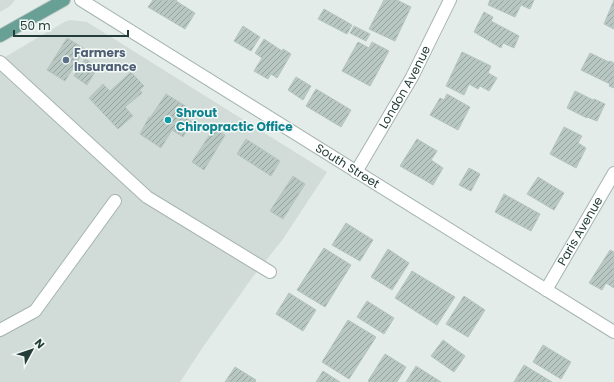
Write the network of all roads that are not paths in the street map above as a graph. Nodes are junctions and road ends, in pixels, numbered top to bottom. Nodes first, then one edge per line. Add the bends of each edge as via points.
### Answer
1 (64, 0) edge
2 (81, 0) edge
3 (450, 0) edge
4 (0, 36) edge
5 (0, 62) edge
6 (356, 172) junction
7 (614, 172) edge
8 (115, 201) dead end
9 (270, 272) dead end
10 (546, 290) junction
11 (0, 330) edge
12 (614, 332) edge

1 - 4 main road
2 - 6 street, South Street
3 - 6 street, London Avenue via 412,77
5 - 9 street via 147,197
6 - 10 street, South Street
7 - 10 street, Paris Avenue
8 - 11 street via 35,311
10 - 12 street, South Street

